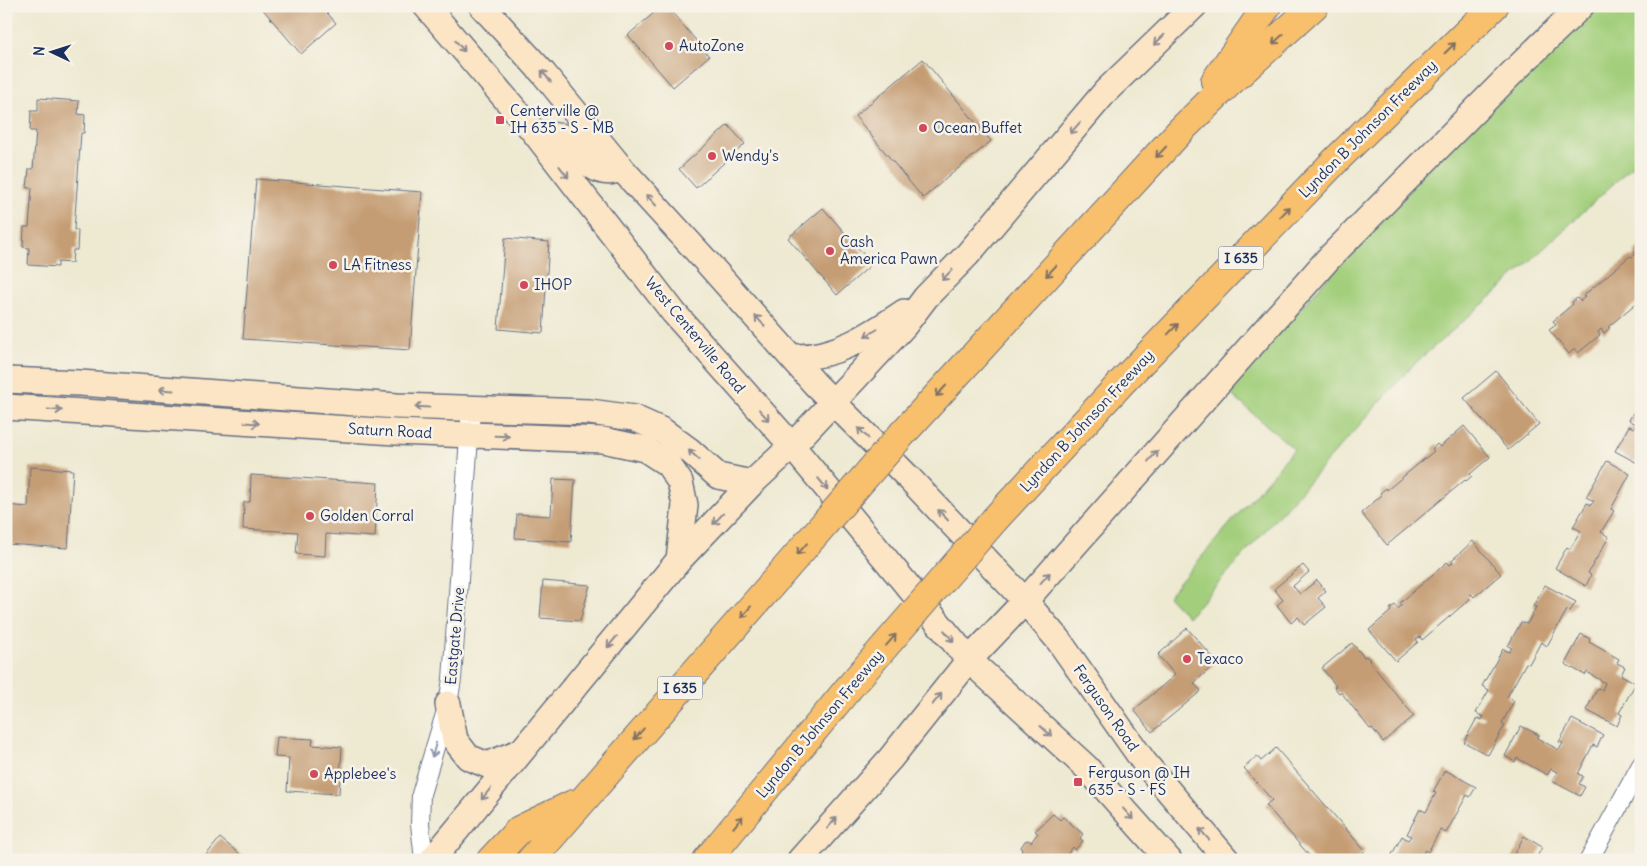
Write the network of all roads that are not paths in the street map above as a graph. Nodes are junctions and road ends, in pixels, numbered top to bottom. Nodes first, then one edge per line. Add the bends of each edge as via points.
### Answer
1 (426, 6) edge
2 (482, 6) edge
3 (1194, 6) edge
4 (1267, 6) edge
5 (1314, 6) edge
6 (1494, 6) edge
7 (1581, 6) edge
8 (1182, 129) junction
9 (534, 133) junction
10 (621, 168) junction
11 (926, 297) junction
12 (792, 357) junction
13 (6, 380) edge
14 (214, 394) junction
15 (831, 402) junction
16 (6, 407) edge
17 (471, 409) junction
18 (212, 420) junction
19 (470, 435) junction
20 (792, 446) junction
21 (752, 483) junction
22 (680, 560) junction
23 (1024, 601) junction
24 (969, 660) junction
25 (448, 704) junction
26 (521, 751) junction
27 (1641, 766) edge
28 (582, 800) junction
29 (424, 860) edge
30 (432, 860) edge
31 (491, 860) edge
32 (531, 860) edge
33 (707, 860) edge
34 (800, 860) edge
35 (1169, 860) edge
36 (1227, 860) edge
37 (1589, 860) edge

1 -> 9 main road, West Centerville Road
10 -> 2 main road via 544,74
3 -> 11 main road via 1106,91 968,254
4 - 8 highway
5 -> 8 highway, I 635
33 -> 6 highway, Lyndon B Johnson Freeway / I 635, bridge via 847,690 996,518 1330,166
23 -> 7 main road via 1328,259
8 -> 28 highway, I 635, bridge via 903,433
9 - 10 main road via 564,137 598,171 609,173
9 -> 20 main road, West Centerville Road via 674,314
12 -> 10 main road
11 -> 12 main road via 842,348 809,358
11 - 15 main road via 904,326
12 - 15 main road
14 -> 13 main road, Saturn Road
17 -> 14 main road, Saturn Road
14 - 18 main road
15 - 20 main road
23 -> 15 main road via 910,479
16 -> 18 main road, Saturn Road
17 - 19 street, Eastgate Drive
21 -> 17 main road, Saturn Road via 718,476 663,431 634,418 590,412
18 -> 19 main road, Saturn Road
19 -> 22 main road, Saturn Road via 603,440 645,449 668,464 680,482 685,505
19 - 25 street, Eastgate Drive
20 - 21 main road
20 -> 24 main road, West Centerville Road
21 -> 22 main road
22 -> 26 main road
23 - 24 main road
36 -> 23 main road, Ferguson Road via 1144,762 1059,641
34 -> 24 main road via 890,759
24 -> 35 main road via 1086,767
25 - 26 main road via 456,740 468,757 487,765
25 -> 29 street, Eastgate Drive via 421,794
26 -> 30 main road
27 - 37 street
28 - 31 highway via 519,830
28 - 32 highway, I 635

